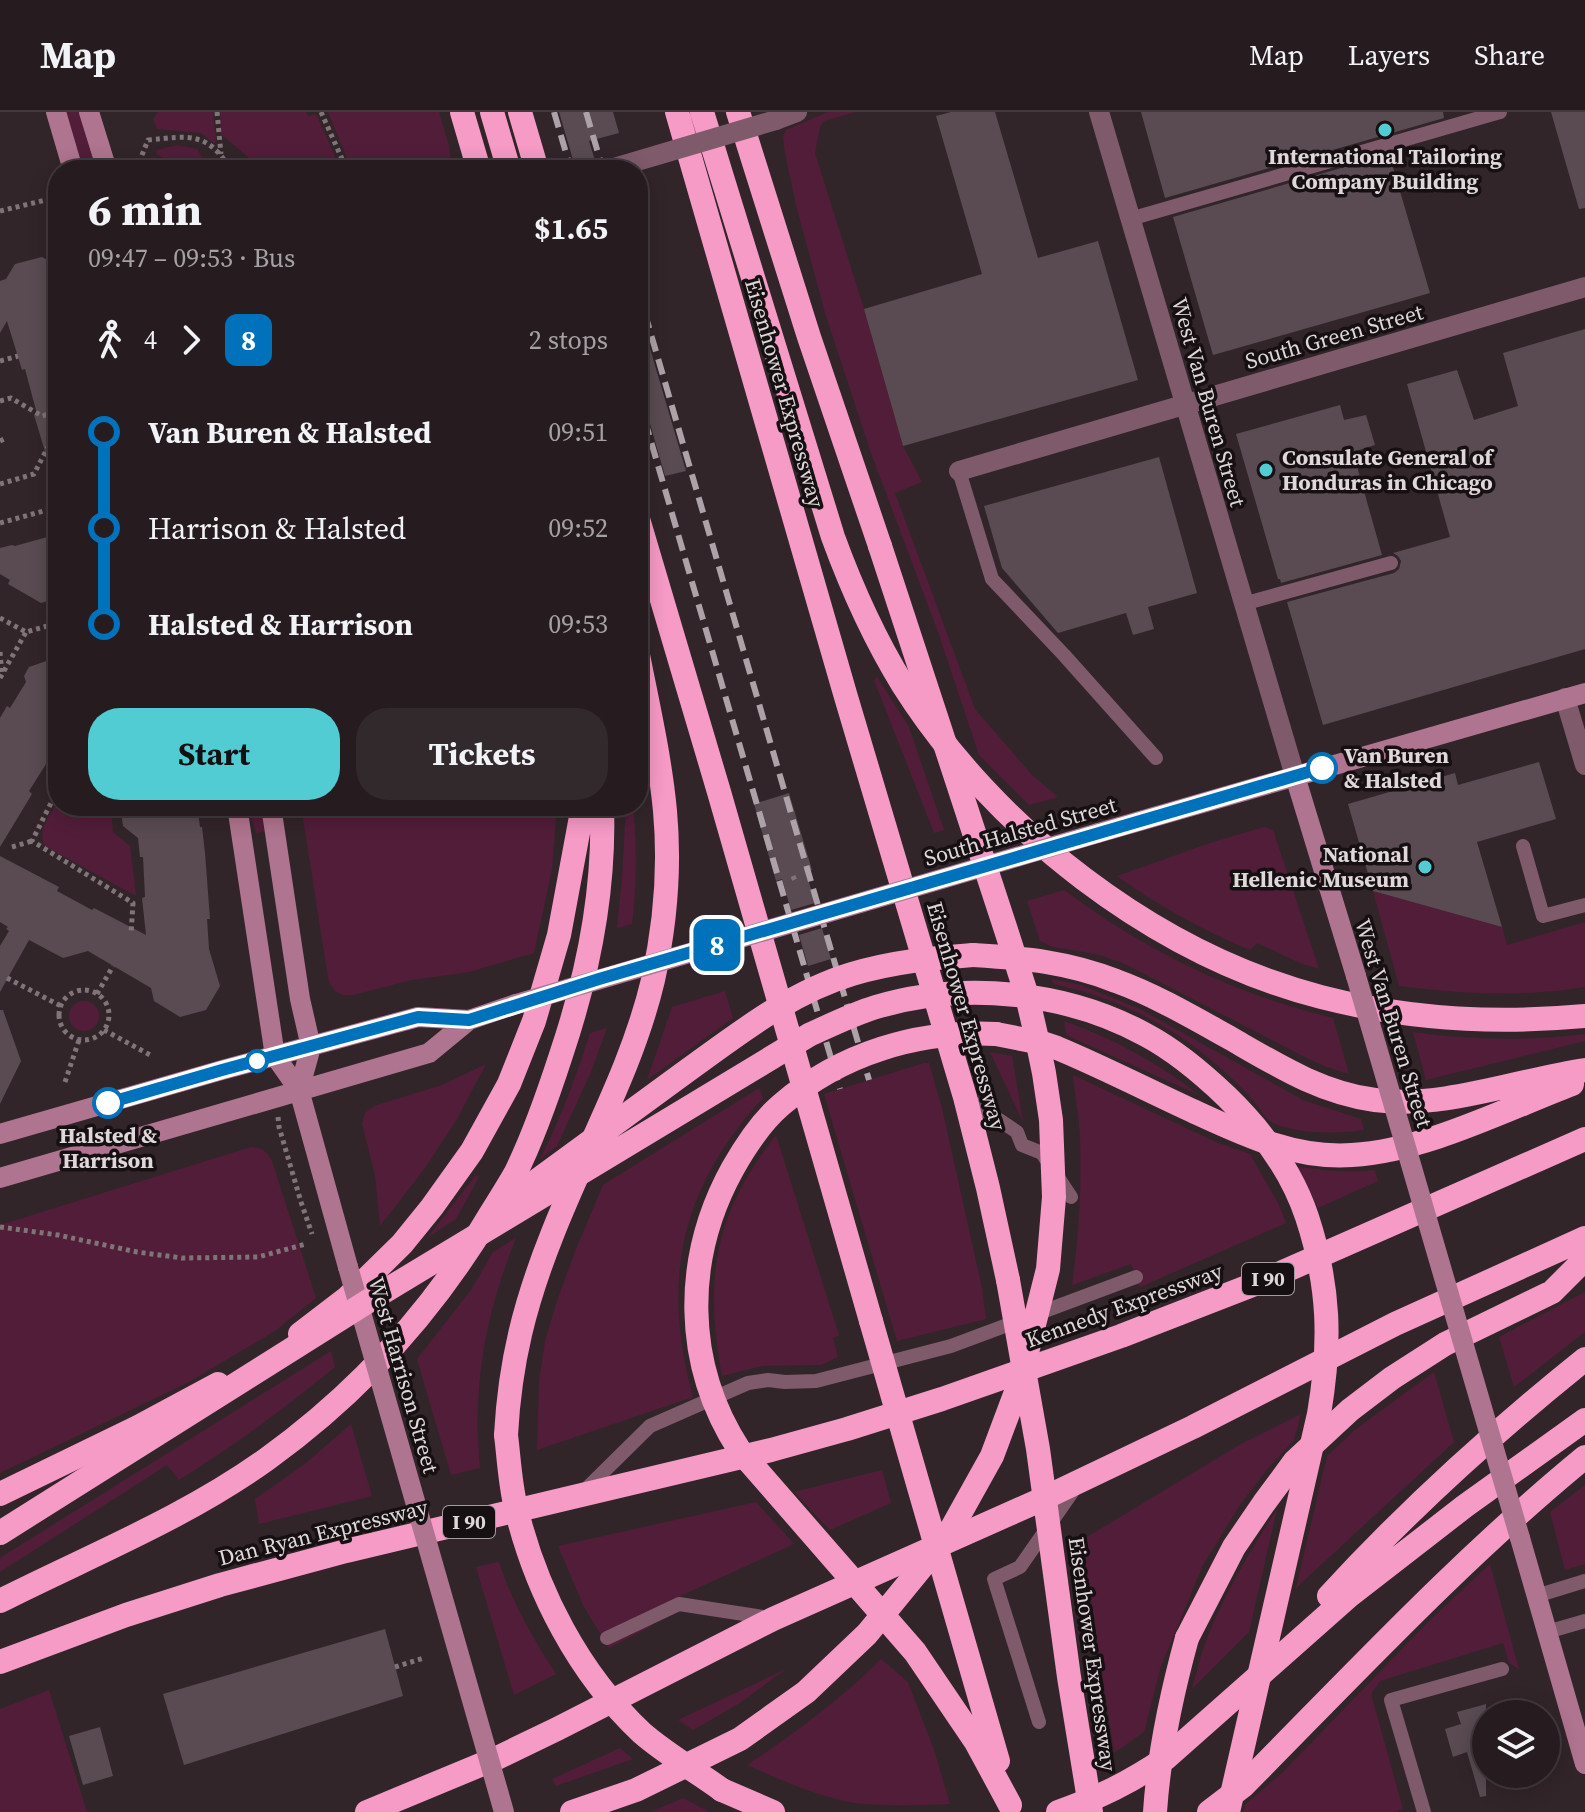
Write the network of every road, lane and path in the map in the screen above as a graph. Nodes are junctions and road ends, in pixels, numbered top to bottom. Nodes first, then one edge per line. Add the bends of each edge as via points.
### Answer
1 (56, 112) edge
2 (89, 112) edge
3 (217, 112) edge
4 (321, 112) edge
5 (462, 112) edge
6 (492, 112) edge
7 (520, 112) edge
8 (677, 112) edge
9 (702, 112) edge
10 (738, 112) edge
11 (797, 112) edge
12 (1099, 112) edge
13 (1500, 112) edge
14 (221, 154) junction
15 (70, 160) edge
16 (104, 160) edge
17 (140, 160) edge
18 (225, 160) edge
19 (343, 160) edge
20 (476, 160) edge
21 (506, 160) edge
22 (534, 160) edge
23 (641, 160) edge
24 (48, 199) edge
25 (0, 211) edge
26 (1130, 219) junction
27 (1585, 287) edge
28 (18, 356) dead end
29 (0, 361) edge
30 (0, 401) edge
31 (1184, 405) junction
32 (48, 414) edge
33 (48, 447) edge
34 (959, 471) joint
35 (0, 484) edge
36 (48, 510) edge
37 (0, 523) edge
38 (648, 553) edge
39 (1391, 563) dead end
40 (1243, 604) junction
41 (0, 618) edge
42 (48, 626) edge
43 (26, 632) junction
44 (0, 652) edge
45 (1, 676) edge
46 (1575, 695) edge
47 (648, 706) edge
48 (1156, 758) dead end
49 (1585, 765) edge
50 (1295, 776) junction
51 (48, 809) edge
52 (239, 816) edge
53 (273, 816) edge
54 (581, 816) edge
55 (602, 816) edge
56 (32, 841) junction
57 (1523, 846) dead end
58 (12, 847) dead end
59 (1585, 905) edge
60 (131, 934) dead end
61 (113, 966) dead end
62 (7, 978) dead end
63 (97, 994) junction
64 (61, 1006) junction
65 (1585, 1016) edge
66 (469, 1020) junction
67 (104, 1030) junction
68 (79, 1040) junction
69 (311, 1047) junction
70 (152, 1056) dead end
71 (275, 1056) junction
72 (1585, 1070) edge
73 (1585, 1078) edge
74 (65, 1082) dead end
75 (299, 1090) junction
76 (965, 1097) junction
77 (0, 1134) edge
78 (1585, 1139) edge
79 (0, 1178) edge
80 (1071, 1197) dead end
81 (0, 1227) edge
82 (1585, 1238) edge
83 (306, 1244) dead end
84 (443, 1257) junction
85 (1585, 1259) edge
86 (1136, 1277) dead end
87 (1585, 1359) edge
88 (942, 1399) joint
89 (1585, 1420) edge
90 (1585, 1457) edge
91 (1080, 1481) junction
92 (0, 1494) edge
93 (578, 1497) junction
94 (0, 1533) edge
95 (1585, 1581) edge
96 (1536, 1596) junction
97 (0, 1601) edge
98 (773, 1619) junction
99 (1585, 1621) edge
100 (1547, 1632) junction
101 (607, 1638) dead end
102 (424, 1658) dead end
103 (0, 1662) edge
104 (395, 1667) dead end
105 (1502, 1669) dead end
106 (1244, 1689) junction
107 (1039, 1722) dead end
108 (1585, 1764) edge
109 (1011, 1809) edge
110 (367, 1812) edge
111 (504, 1812) edge
112 (572, 1812) edge
113 (773, 1812) edge
114 (1058, 1812) edge
115 (1091, 1812) edge
116 (1155, 1812) edge
117 (1209, 1812) edge
118 (1228, 1812) edge
119 (1424, 1812) edge

1 - 15 main road
2 - 16 main road
3 - 14 path
4 - 19 path
5 - 20 highway
6 - 21 highway
7 - 22 highway
8 - 76 highway, Eisenhower Expressway
9 - 65 highway via 846,573 903,685 1000,805 1066,866 1125,908 1212,956 1284,985 1348,1003 1439,1016
10 - 112 highway, bridge via 1027,996 1051,1120 1054,1197 1048,1269 1019,1384 992,1456 948,1535 867,1634 806,1692 740,1739 636,1790
11 - 23 street, bridge
12 - 26 street, West Van Buren Street
13 - 26 lane
14 - 17 path via 201,139 178,137 148,140
14 - 18 path
24 - 25 path
26 - 31 street, West Van Buren Street
27 - 31 street, South Green Street
28 - 29 path
30 - 32 path via 11,398 42,416
31 - 34 street, South Green Street
31 - 40 street, West Van Buren Street
33 - 35 path via 34,474
34 - 48 lane via 992,579
36 - 37 path
38 - 109 highway, bridge
39 - 40 lane
40 - 50 street, West Van Buren Street
41 - 43 path
42 - 43 path
43 - 45 path
44 - 45 path
46 - 49 street
46 - 50 main road, South Halsted Street
47 - 113 highway, bridge via 665,811 660,946 622,1074 536,1279 508,1393 509,1469 525,1541 579,1658 645,1736 722,1790
50 - 66 main road, South Halsted Street, bridge
50 - 96 main road, West Van Buren Street, bridge
51 - 56 path
52 - 71 main road, West Harrison Street
53 - 69 main road
54 - 92 highway via 559,935 509,1084 472,1151 402,1244 347,1298 284,1346 138,1427
55 - 97 highway via 588,963 558,1066 514,1174 434,1298 383,1359 266,1460 151,1527
56 - 58 path
56 - 60 path via 133,903
57 - 59 lane via 1543,916
61 - 63 path
62 - 64 path
63 - 64 path via 77,991
63 - 67 path via 109,1011
64 - 68 path via 61,1025
66 - 69 main road, South Halsted Street via 418,1017
66 - 75 main road, South Halsted Street via 429,1053
67 - 68 path via 95,1038
67 - 70 path
68 - 74 path
69 - 71 main road, South Halsted Street
69 - 75 main road
71 - 75 main road, West Harrison Street
71 - 77 main road, South Halsted Street
72 - 84 highway, bridge via 1436,1099 1377,1100 1320,1086 1118,981 1067,965 973,955 913,960 851,974 765,1015 531,1185
73 - 109 highway, bridge via 1397,1148 1320,1155 1253,1138 1057,1048 968,1033 894,1045 843,1064 798,1092 761,1126 715,1204 699,1256 700,1348 710,1392 740,1451 915,1652 976,1742
75 - 79 main road, South Halsted Street
75 - 111 main road, West Harrison Street, bridge
76 - 80 lane via 1017,1132 1022,1145 1042,1153
76 - 115 highway, Eisenhower Expressway, bridge via 1008,1280 1038,1449
78 - 88 highway, Kennedy Expressway / I 90 via 1260,1282
81 - 83 path via 182,1258 258,1257
82 - 91 highway via 1395,1324
84 - 94 highway, bridge
84 - 118 highway, bridge via 784,1050 838,1021 883,1005 970,993 1063,1003 1136,1030 1190,1064 1241,1111 1283,1166 1306,1215 1327,1312 1319,1414
85 - 116 highway, bridge via 1552,1292 1445,1344 1392,1378 1295,1461 1234,1547 1187,1638 1165,1724
86 - 93 lane via 951,1346 816,1381 748,1383 650,1426
87 - 106 highway via 1440,1483
88 - 93 highway, Dan Ryan Expressway / I 90 via 771,1450
89 - 106 highway via 1407,1549
90 - 117 highway via 1461,1567 1243,1786
91 - 98 highway
91 - 107 lane via 1020,1567 994,1579
93 - 103 highway, Dan Ryan Expressway / I 90 via 220,1585
95 - 96 lane
96 - 100 main road, West Van Buren Street
98 - 101 lane via 679,1604
98 - 110 highway via 533,1741
99 - 100 lane
100 - 108 main road, West Van Buren Street
102 - 104 path
105 - 119 lane via 1391,1700
106 - 114 highway via 1145,1772

